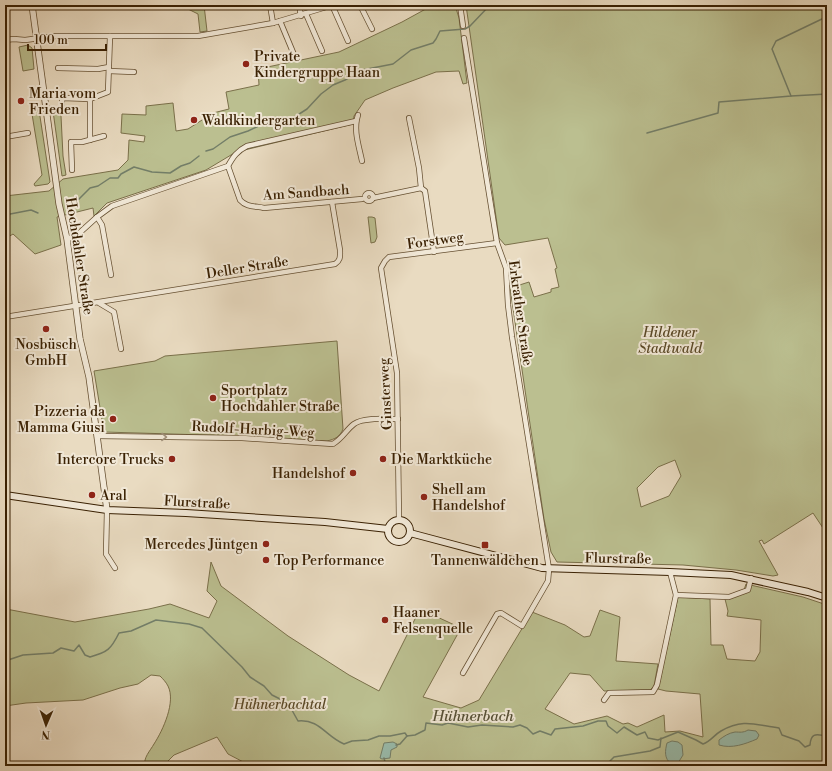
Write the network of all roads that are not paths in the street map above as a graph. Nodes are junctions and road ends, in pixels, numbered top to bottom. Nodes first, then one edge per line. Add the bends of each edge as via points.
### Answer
1 (32, 5) edge
2 (270, 5) edge
3 (299, 5) edge
4 (360, 5) edge
5 (460, 5) edge
6 (330, 6) edge
7 (304, 15) junction
8 (280, 22) junction
9 (273, 23) junction
10 (463, 26) dead end
11 (372, 30) dead end
12 (110, 36) junction
13 (37, 38) junction
14 (464, 38) dead end
15 (5, 40) edge
16 (348, 41) dead end
17 (322, 51) dead end
18 (296, 57) dead end
19 (58, 68) dead end
20 (109, 69) junction
21 (134, 72) dead end
22 (90, 99) junction
23 (62, 108) dead end
24 (358, 115) dead end
25 (409, 118) dead end
26 (356, 121) junction
27 (28, 133) dead end
28 (5, 137) edge
29 (362, 161) dead end
30 (228, 166) junction
31 (72, 170) dead end
32 (421, 188) junction
33 (373, 198) dead end
34 (362, 199) dead end
35 (332, 202) junction
36 (97, 217) junction
37 (67, 239) junction
38 (497, 243) junction
39 (434, 252) junction
40 (381, 268) joint
41 (111, 275) dead end
42 (99, 303) junction
43 (76, 306) junction
44 (5, 317) edge
45 (121, 349) dead end
46 (5, 351) edge
47 (5, 368) edge
48 (398, 419) junction
49 (97, 436) junction
50 (5, 495) edge
51 (107, 510) junction
52 (399, 520) junction
53 (388, 529) junction
54 (410, 534) junction
55 (5, 560) edge
56 (115, 568) dead end
57 (549, 569) junction
58 (670, 572) junction
59 (750, 578) junction
60 (5, 586) edge
61 (676, 595) junction
62 (827, 598) edge
63 (462, 673) dead end
64 (604, 700) dead end

1 - 13 street, Hochdahler Straße
2 - 9 street
3 - 7 street
4 - 11 street
5 - 10 street
6 - 7 street
6 - 16 street
7 - 8 street
7 - 17 street
8 - 9 street
8 - 18 street
9 - 12 street via 198,36
12 - 13 street
12 - 20 street
13 - 15 street
13 - 37 street, Hochdahler Straße via 59,204
14 - 38 street, Erkrather Straße
19 - 20 street
20 - 21 street
20 - 22 street via 108,92
22 - 23 street via 62,98
22 - 31 street via 90,138 82,142 71,142
24 - 26 street
25 - 32 street
26 - 29 street
26 - 30 street via 247,146 239,150
27 - 28 street
30 - 35 street, Am Sandbach via 243,204 264,208
30 - 36 street via 112,206
32 - 33 street
32 - 39 street via 425,191
34 - 35 street, Am Sandbach
35 - 42 street, Deller Straße via 340,250 340,258 335,264
36 - 37 street via 76,236
36 - 41 street via 102,225
37 - 43 street, Hochdahler Straße
38 - 39 street, Forstweg
38 - 57 street, Erkrather Straße via 506,268 511,331
39 - 40 street, Forstweg via 389,257
40 - 48 street, Ginsterweg via 397,373
42 - 43 street, Deller Straße
42 - 45 street via 114,312
43 - 44 street, Deller Straße
43 - 49 street, Hochdahler Straße
46 - 47 street
49 -> 48 street, Rudolf-Harbig-Weg via 242,438 333,444 341,440 355,423 364,420
48 - 52 street, Ginsterweg
49 - 51 street, Hochdahler Straße
50 - 51 main road, Flurstraße
51 - 53 main road, Flurstraße via 325,522
51 - 56 street via 106,554
52 - 53 main road via 392,522
52 - 54 main road via 407,523
53 - 54 main road via 391,539 398,542 406,540
54 - 57 main road, Flurstraße
55 - 60 street
57 - 58 main road, Flurstraße
57 - 63 street via 548,581 522,626 500,613 497,614
58 - 59 main road, Flurstraße
58 - 61 street
59 - 61 street via 748,590 729,598
59 - 62 main road, Flurstraße
61 - 64 street via 657,685 653,692 609,693

